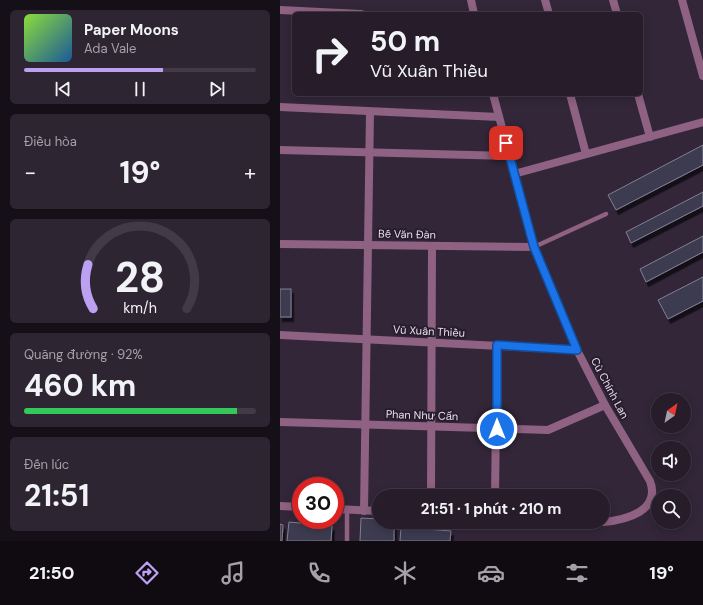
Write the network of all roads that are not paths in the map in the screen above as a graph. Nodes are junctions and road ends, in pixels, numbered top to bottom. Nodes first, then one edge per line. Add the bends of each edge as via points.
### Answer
1 (471, 0) edge
2 (545, 0) edge
3 (613, 0) edge
4 (682, 0) edge
5 (280, 10) edge
6 (320, 12) edge
7 (474, 12) edge
8 (548, 12) edge
9 (616, 12) edge
10 (703, 76) edge
11 (494, 96) edge
12 (571, 96) edge
13 (639, 96) edge
14 (280, 107) edge
15 (370, 112) junction
16 (499, 118) junction
17 (703, 122) edge
18 (650, 137) junction
19 (280, 150) edge
20 (369, 152) junction
21 (586, 154) junction
22 (509, 156) junction
23 (514, 174) junction
24 (606, 214) dead end
25 (280, 244) edge
26 (368, 245) junction
27 (432, 246) junction
28 (534, 247) junction
29 (280, 334) edge
30 (366, 339) junction
31 (432, 342) junction
32 (497, 345) junction
33 (577, 350) junction
34 (605, 405) junction
35 (280, 422) edge
36 (365, 425) junction
37 (432, 427) junction
38 (497, 429) junction
39 (431, 489) edge
40 (495, 489) edge
41 (280, 506) edge
42 (292, 507) edge
43 (344, 510) edge
44 (348, 510) junction
45 (364, 511) junction
46 (372, 512) edge
47 (610, 521) edge
48 (347, 541) edge

1 - 7 street
2 - 8 street
3 - 9 street
4 - 10 street
5 - 6 street
11 - 16 street, Cù Chính Lan
12 - 21 street
13 - 18 street
14 - 15 street
15 - 16 street
15 - 20 street
16 - 22 street, Cù Chính Lan
17 - 18 street
18 - 21 street
19 - 20 street
20 - 22 street
20 - 26 street
21 - 23 street
22 - 23 street, Cù Chính Lan
23 - 28 street, Cù Chính Lan
24 - 28 lane
25 - 26 street, Bế Văn Đàn
26 - 27 street, Bế Văn Đàn
26 - 30 street
27 - 28 street, Bế Văn Đàn
27 - 31 street
28 - 33 street, Cù Chính Lan
29 - 30 street, Vũ Xuân Thiều
30 - 31 street, Vũ Xuân Thiều
30 - 36 street
31 - 32 street, Vũ Xuân Thiều
31 - 37 street
32 - 33 street, Vũ Xuân Thiều
32 - 38 street
33 - 34 street, Cù Chính Lan
34 - 38 street, Phan Như Cẩn via 548,430
34 - 47 street, Cù Chính Lan via 650,481 652,495 640,512
35 - 36 street, Phan Như Cẩn
36 - 37 street, Phan Như Cẩn
36 - 45 street
37 - 38 street, Phan Như Cẩn
37 - 39 street
38 - 40 street
41 - 42 street
43 - 44 street
44 - 45 street
44 - 48 lane
45 - 46 street

